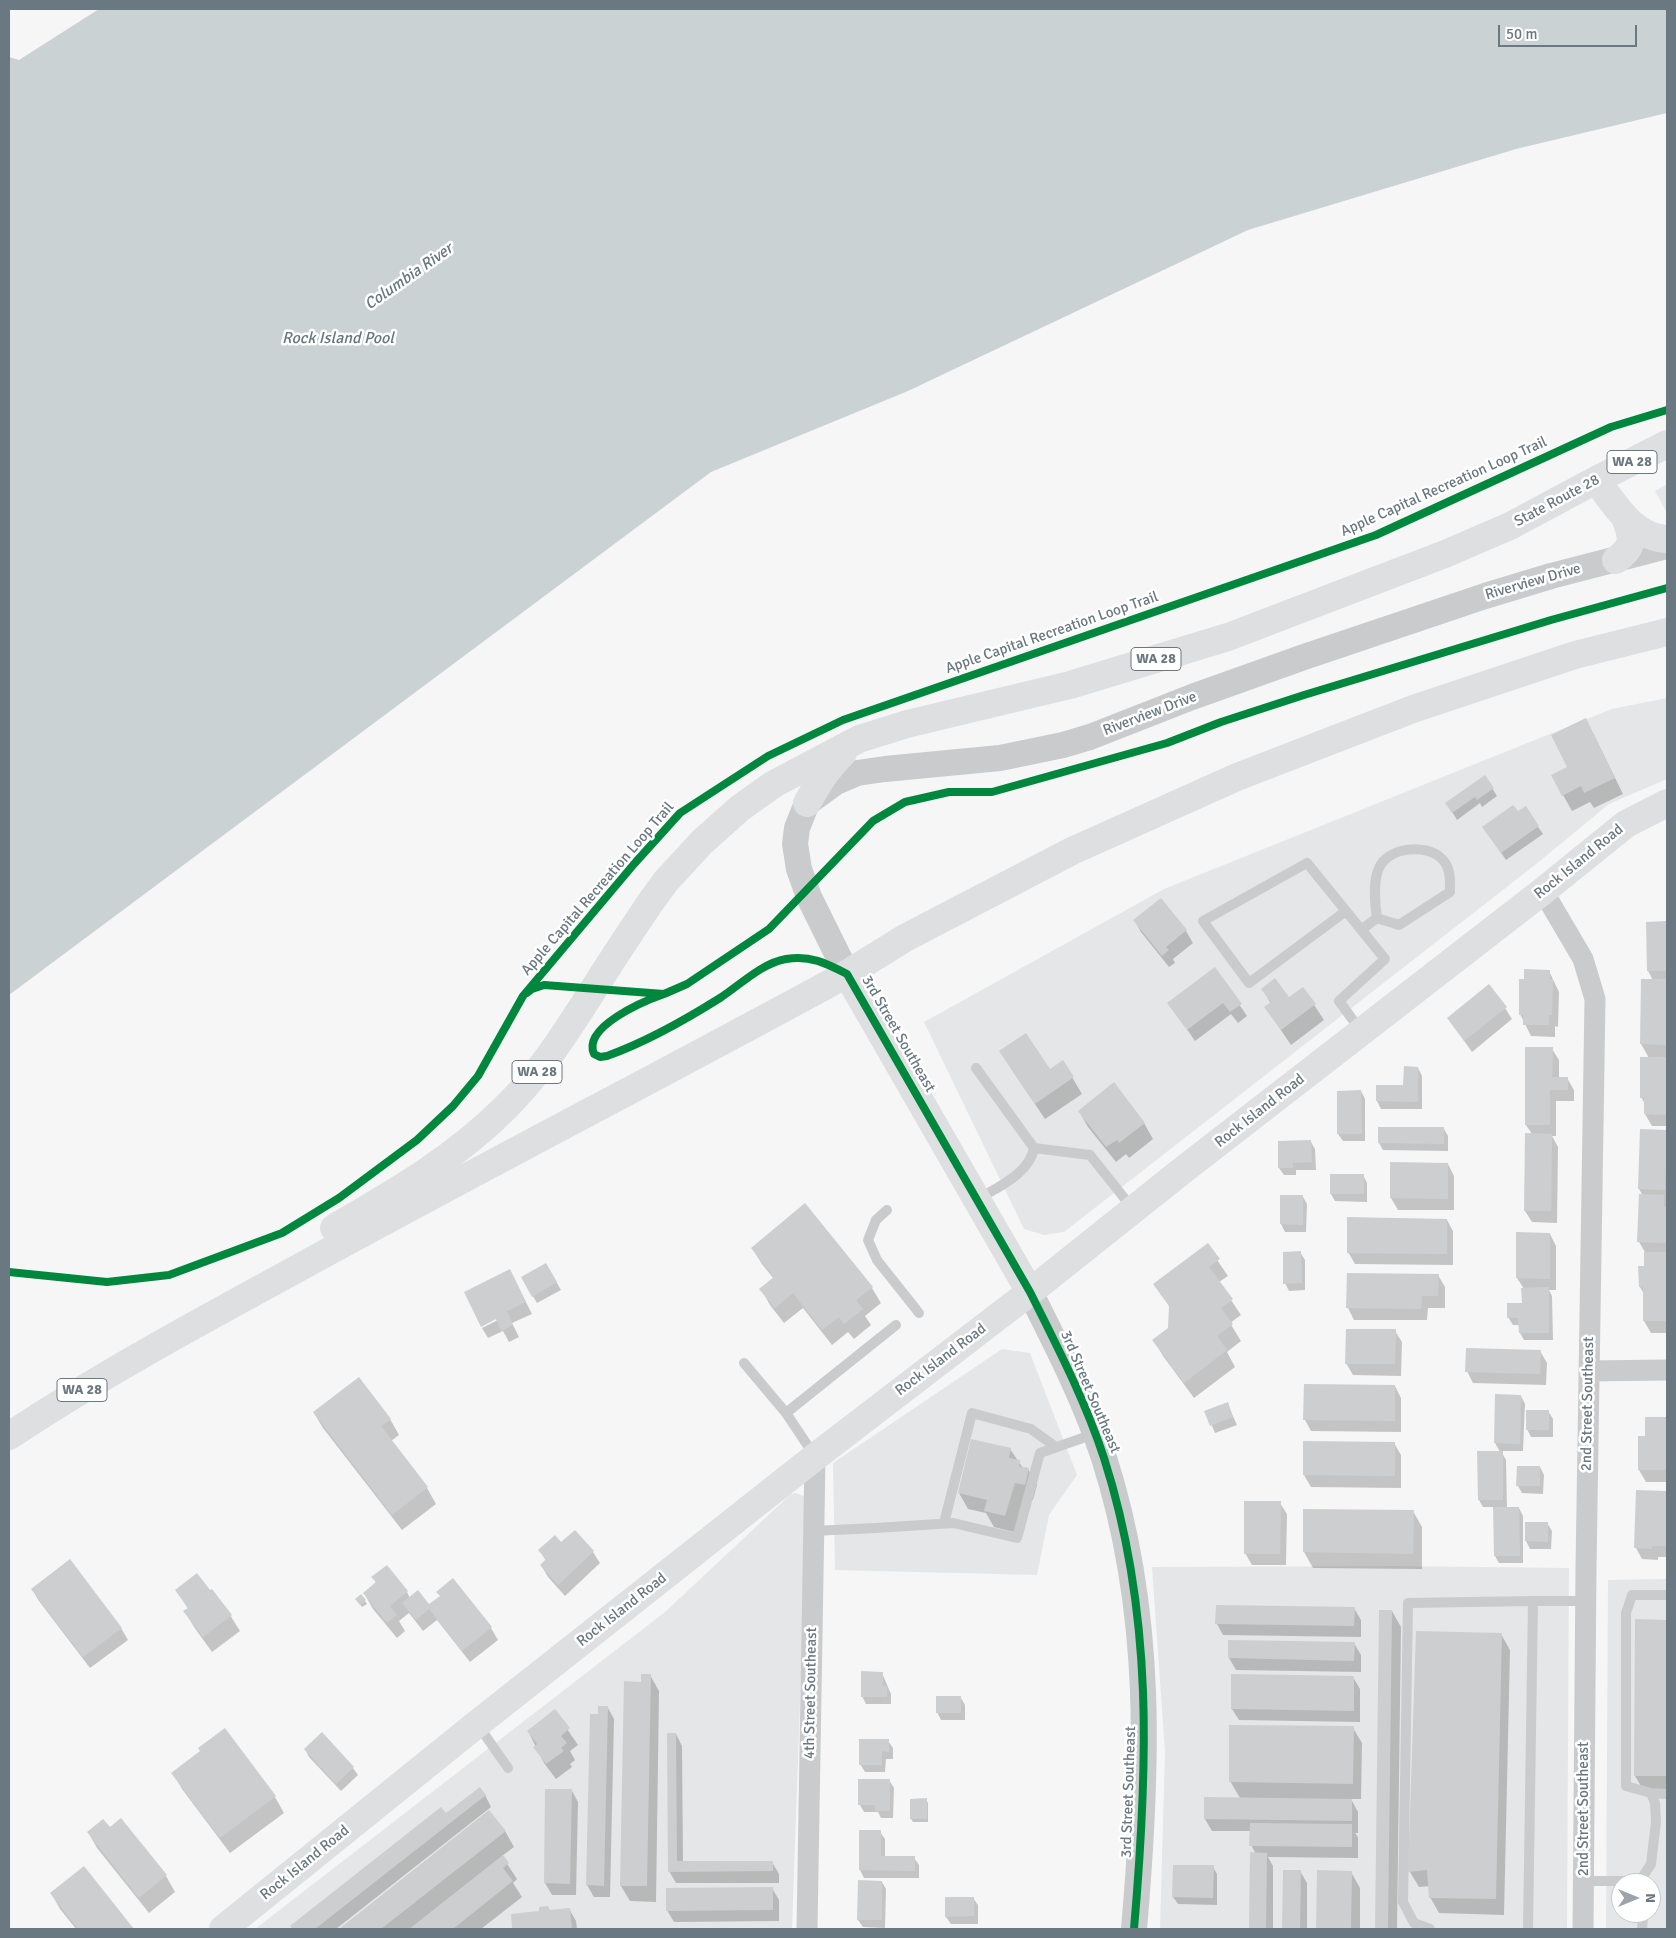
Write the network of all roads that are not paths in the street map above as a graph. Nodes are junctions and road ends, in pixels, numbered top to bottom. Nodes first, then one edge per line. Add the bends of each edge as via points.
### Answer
1 (1667, 444) edge
2 (1596, 480) junction
3 (1625, 517) junction
4 (1667, 539) edge
5 (1667, 546) edge
6 (1616, 560) junction
7 (1667, 632) edge
8 (859, 739) junction
9 (808, 803) junction
10 (1667, 803) edge
11 (1543, 891) junction
12 (1346, 911) junction
13 (1377, 918) junction
14 (1361, 930) junction
15 (848, 974) junction
16 (1361, 1032) junction
17 (976, 1068) dead end
18 (1034, 1148) junction
19 (977, 1200) junction
20 (887, 1210) dead end
21 (1134, 1210) junction
22 (1030, 1292) junction
23 (919, 1312) dead end
24 (896, 1325) dead end
25 (156, 1346) junction
26 (744, 1363) dead end
27 (1667, 1370) edge
28 (1589, 1372) junction
29 (786, 1413) junction
30 (1095, 1434) junction
31 (9, 1436) edge
32 (1056, 1447) junction
33 (815, 1457) junction
34 (944, 1523) junction
35 (813, 1530) junction
36 (1667, 1595) edge
37 (1533, 1601) junction
38 (1585, 1601) junction
39 (478, 1724) junction
40 (508, 1768) dead end
41 (1651, 1793) junction
42 (1667, 1794) edge
43 (1584, 1881) junction
44 (223, 1929) edge
45 (807, 1929) edge
46 (1134, 1929) edge
47 (1430, 1929) edge
48 (1528, 1929) edge
49 (1583, 1929) edge

1 - 2 main road, State Route 28 / WA 28
2 - 3 main road
2 - 8 main road, State Route 28 / WA 28 via 1510,526 1445,554 1228,637 1070,685 907,724
3 - 4 main road via 1642,533
3 - 6 main road via 1631,542 1627,552
5 - 6 street, Riverview Drive
6 - 9 street, Riverview Drive via 1485,596 1294,660 1090,737 1000,758 857,773 836,782
7 - 15 main road via 1574,656 1413,708 1237,777 1072,851 905,938
8 - 9 main road via 832,763
8 - 25 main road, WA 28 via 774,784 740,808 702,842 666,881 530,1082 505,1109 434,1168 279,1262
9 - 15 street, Riverview Drive via 797,828 799,869 809,897
10 - 11 main road, Rock Island Road via 1626,824
11 - 16 main road, Rock Island Road
11 - 28 street, 2nd Street Southeast via 1584,959 1595,999
12 - 12 lane via 1307,863 1203,921 1249,982
12 - 14 lane
13 - 13 lane via 1399,925 1450,892 1450,871 1442,859 1425,850 1390,854 1378,868 1374,897
13 - 14 lane
14 - 16 lane via 1385,959 1339,1001
15 - 19 main road, 3rd Street Southeast
15 - 25 main road
16 - 21 main road, Rock Island Road
17 - 18 lane
18 - 19 lane via 1032,1158 1015,1176
18 - 21 lane via 1090,1155
19 - 22 main road, 3rd Street Southeast
20 - 23 lane via 876,1220 868,1240 877,1260
21 - 22 main road, Rock Island Road
22 - 30 street, 3rd Street Southeast
22 - 33 main road, Rock Island Road
24 - 29 lane
25 - 31 main road, WA 28
26 - 29 lane
27 - 28 street
28 - 38 street, 2nd Street Southeast
29 - 33 lane
30 - 32 lane
30 - 46 street, 3rd Street Southeast via 1124,1534 1141,1643 1145,1763
32 - 34 lane via 1040,1453 1017,1538
32 - 34 lane via 1031,1429 972,1413
33 - 35 street, 4th Street Southeast
33 - 39 main road, Rock Island Road
34 - 35 lane
35 - 45 street, 4th Street Southeast
36 - 41 lane via 1632,1595 1626,1613 1626,1786
37 - 38 lane
37 - 47 lane via 1408,1604 1403,1902 1414,1923
37 - 48 lane
38 - 43 street, 2nd Street Southeast
39 - 40 lane
39 - 44 main road, Rock Island Road
41 - 42 lane
41 - 43 lane via 1656,1822 1651,1864 1642,1878
43 - 49 street, 2nd Street Southeast

